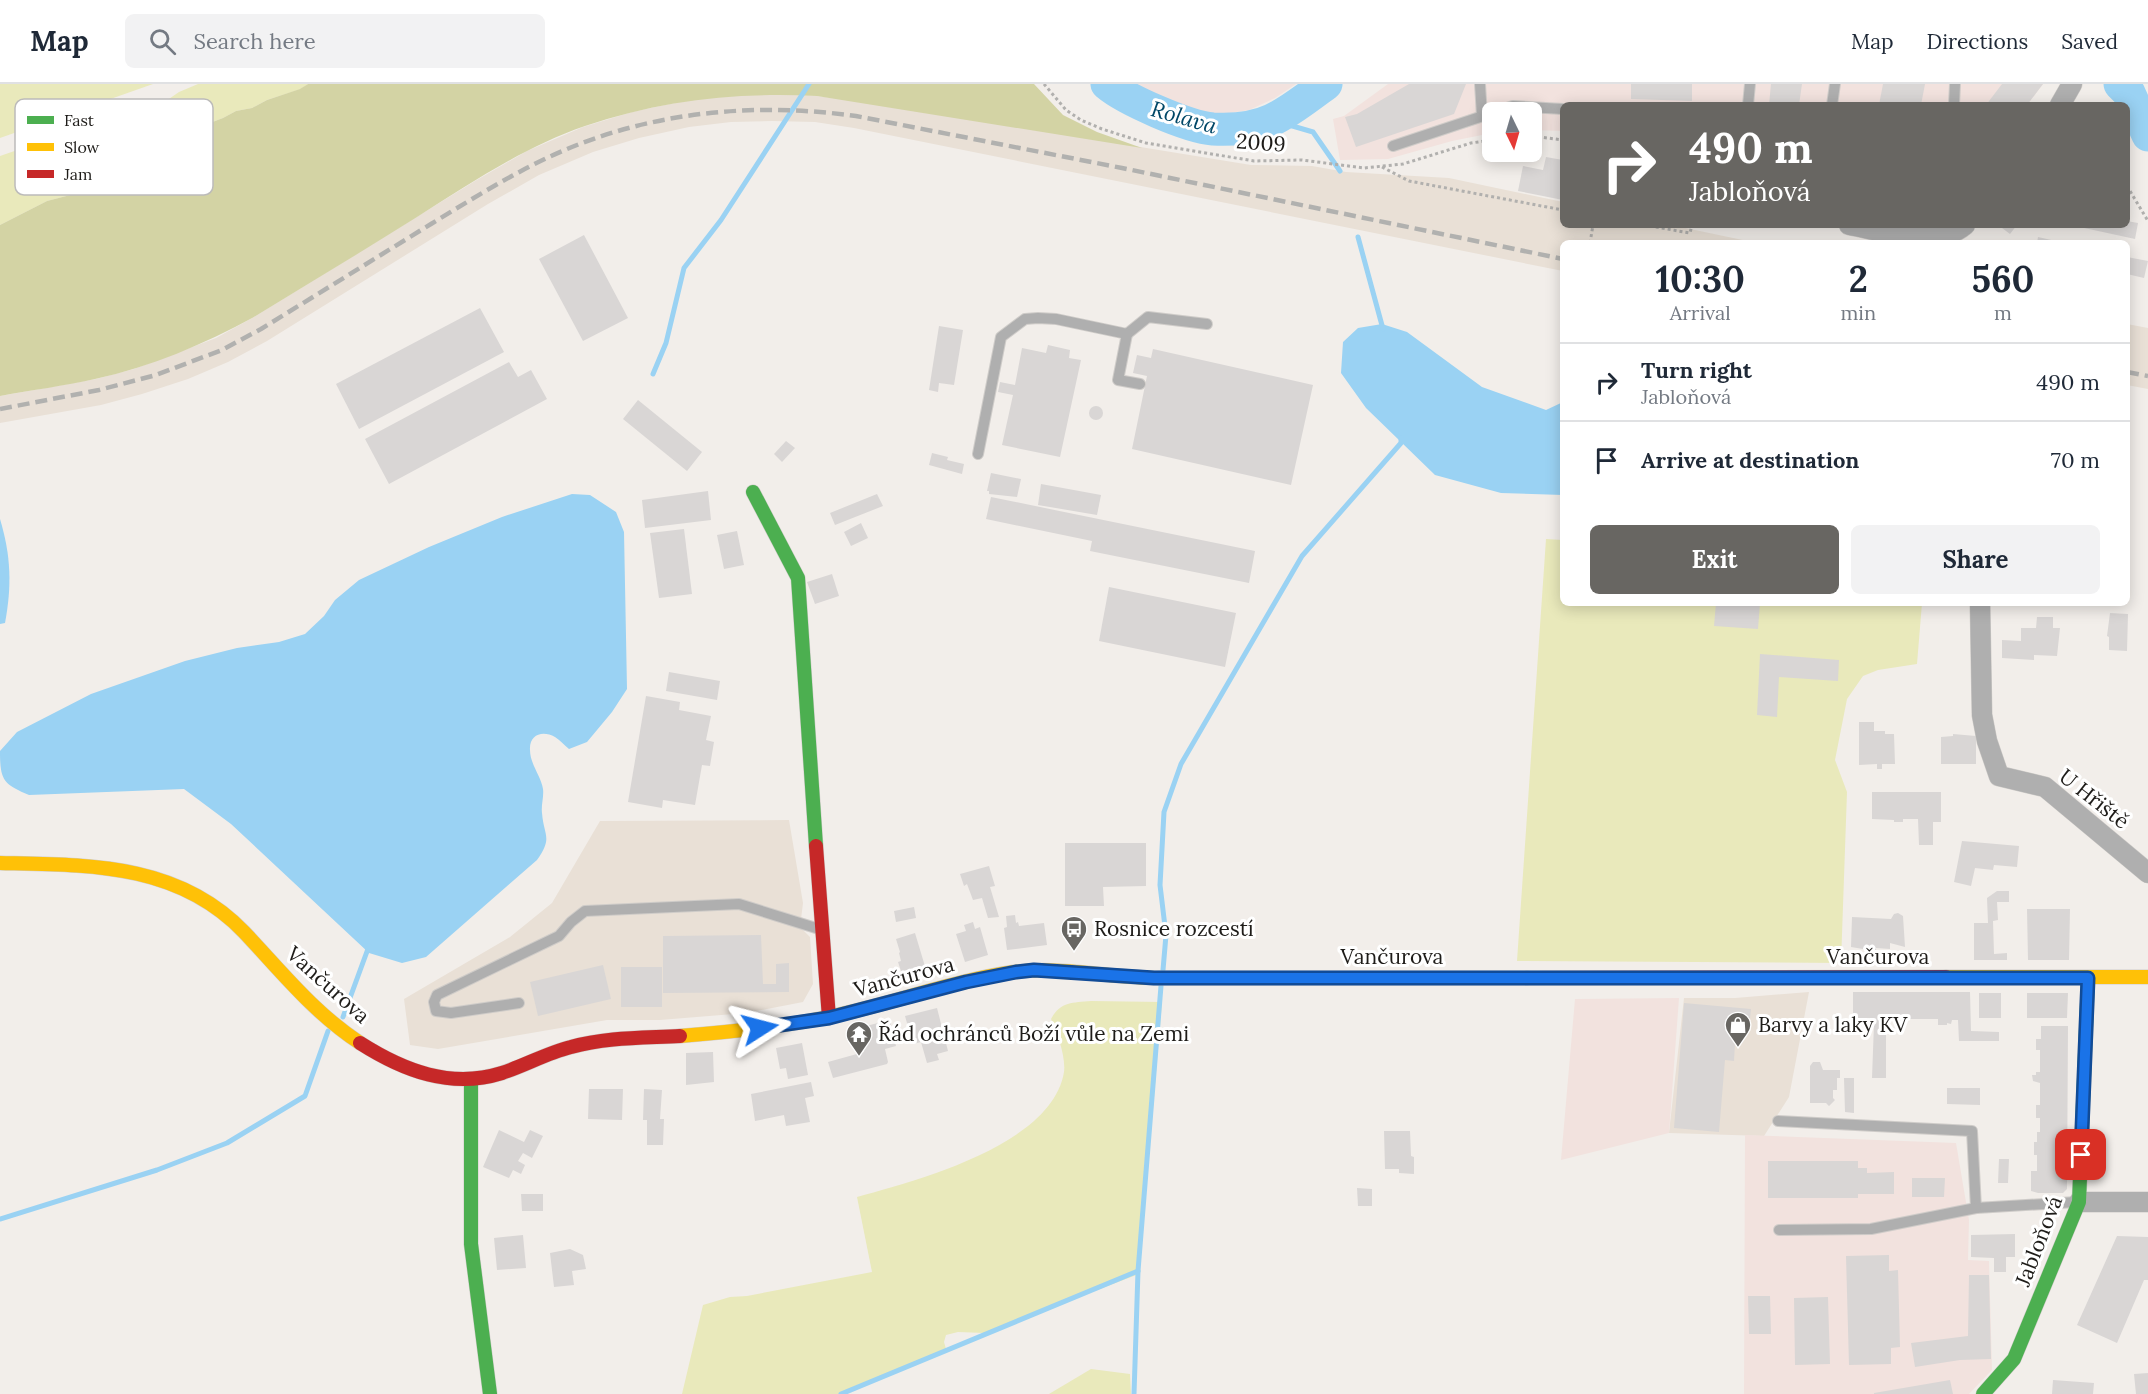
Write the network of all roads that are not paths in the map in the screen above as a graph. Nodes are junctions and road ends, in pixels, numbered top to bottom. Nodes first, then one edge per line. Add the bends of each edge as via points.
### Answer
1 (1480, 84) edge
2 (1750, 84) edge
3 (1835, 84) edge
4 (1955, 84) edge
5 (2072, 84) edge
6 (1748, 102) edge
7 (1832, 102) edge
8 (1954, 102) edge
9 (2062, 102) edge
10 (1542, 107) edge
11 (1560, 109) edge
12 (1482, 116) joint
13 (1393, 146) dead end
14 (1865, 228) edge
15 (1962, 228) edge
16 (1207, 324) dead end
17 (1127, 334) junction
18 (1140, 384) dead end
19 (978, 454) dead end
20 (753, 492) dead end
21 (1980, 606) edge
22 (0, 862) edge
23 (2148, 873) edge
24 (822, 930) junction
25 (2148, 977) edge
26 (2088, 978) junction
27 (519, 1003) dead end
28 (829, 1018) junction
29 (471, 1080) junction
30 (1778, 1121) dead end
31 (2079, 1202) junction
32 (2148, 1202) edge
33 (1977, 1208) junction
34 (1779, 1230) dead end
35 (490, 1394) edge
36 (1983, 1394) edge

1 - 12 lane
2 - 6 lane
3 - 7 lane
4 - 8 lane
5 - 9 street
10 - 11 lane
12 - 13 lane
14 - 15 street via 1919,238 1941,238
16 - 17 lane via 1148,317
17 - 18 lane via 1118,380
17 - 19 lane via 1038,318 1025,319 1010,328 1001,337
20 - 24 street via 798,578
21 - 23 street, U Hřiště via 1982,715 1999,776 2045,787
22 - 29 street, Vančurova via 118,870 189,890 222,911 305,998 351,1036 413,1071
24 - 27 lane via 740,904 585,912 559,936 437,995 434,1002 436,1011 451,1013
24 - 28 street
25 - 26 street, Vančurova
26 - 28 street, Vančurova via 1154,978 1034,970 974,980
26 - 31 street, Jabloňová
28 - 29 street, Vančurova via 693,1035 605,1040 583,1044 502,1074
29 - 35 street via 471,1244
30 - 33 lane via 1972,1131
31 - 32 street
31 - 33 lane
31 - 36 street, Jabloňová via 2014,1359
33 - 34 lane via 1871,1229

